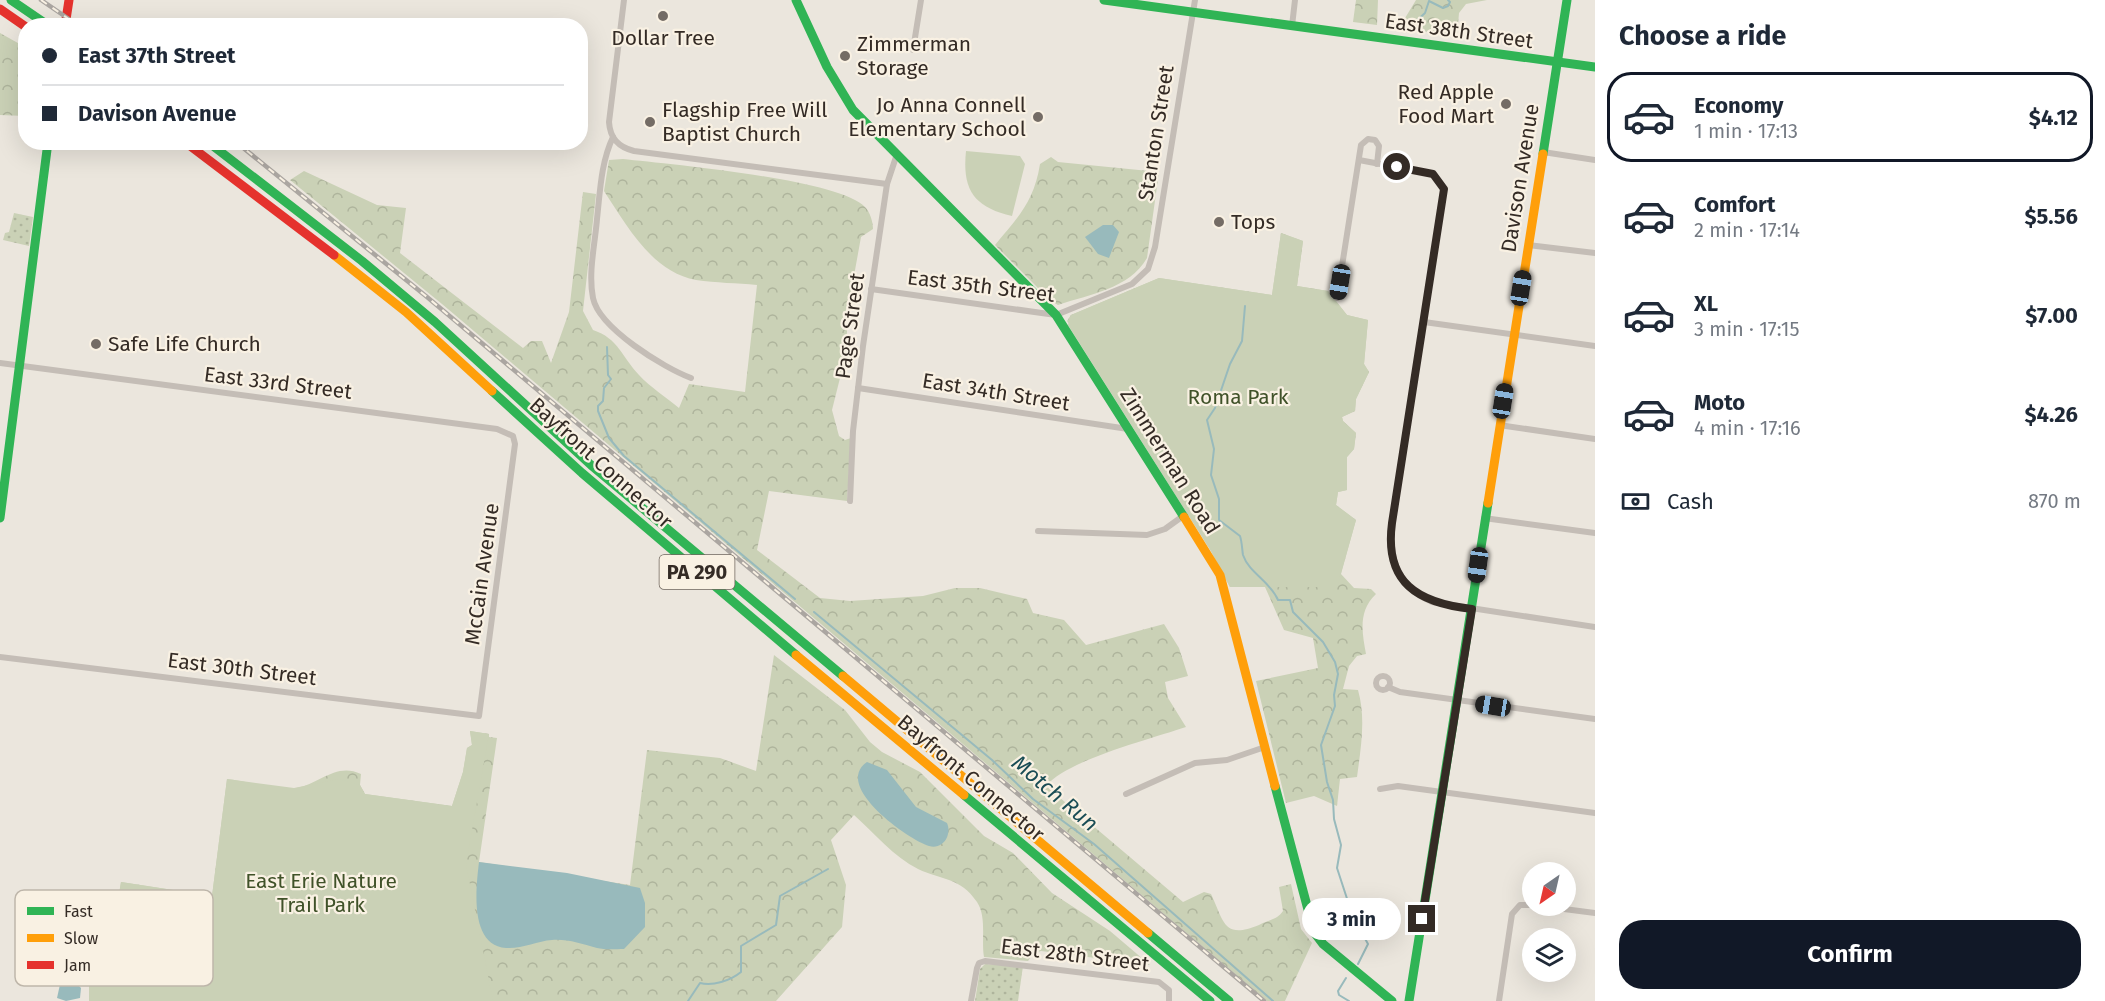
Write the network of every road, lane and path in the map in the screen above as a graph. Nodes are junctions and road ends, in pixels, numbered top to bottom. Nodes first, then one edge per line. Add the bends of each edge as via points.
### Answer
1 (11, 0) edge
2 (69, 0) edge
3 (624, 0) edge
4 (796, 0) edge
5 (921, 0) edge
6 (1104, 0) edge
7 (1195, 0) edge
8 (1295, 0) edge
9 (1567, 0) edge
10 (0, 9) edge
11 (1192, 12) junction
12 (37, 18) edge
13 (66, 18) edge
14 (18, 21) edge
15 (1292, 26) junction
16 (913, 50) dead end
17 (1558, 62) junction
18 (1595, 67) edge
19 (613, 138) junction
20 (47, 150) edge
21 (195, 150) edge
22 (218, 150) edge
23 (1543, 152) junction
24 (896, 157) junction
25 (1359, 160) junction
26 (1595, 160) edge
27 (1377, 164) junction
28 (887, 183) junction
29 (1528, 245) junction
30 (1595, 253) edge
31 (1148, 269) joint
32 (871, 289) junction
33 (1337, 298) dead end
34 (1056, 315) junction
35 (1424, 322) junction
36 (1514, 334) junction
37 (1595, 346) edge
38 (0, 363) edge
39 (20, 366) junction
40 (691, 378) dead end
41 (858, 388) junction
42 (1499, 425) junction
43 (1128, 429) junction
44 (513, 436) joint
45 (1595, 439) edge
46 (850, 501) dead end
47 (1183, 516) junction
48 (0, 518) edge
49 (1484, 518) junction
50 (1038, 531) dead end
51 (1595, 533) edge
52 (1472, 609) junction
53 (1595, 627) edge
54 (0, 657) edge
55 (1388, 687) dead end
56 (1458, 701) junction
57 (479, 716) joint
58 (1595, 719) edge
59 (1265, 747) junction
60 (1380, 789) dead end
61 (1443, 792) junction
62 (1126, 794) dead end
63 (1595, 813) edge
64 (1522, 905) edge
65 (1576, 911) edge
66 (1595, 913) edge
67 (971, 1001) edge
68 (1169, 1001) edge
69 (1210, 1001) edge
70 (1229, 1001) edge
71 (1392, 1001) edge
72 (1408, 1001) edge
73 (1499, 1001) edge

1 - 12 main road
2 - 13 main road
3 - 19 street via 609,122
4 - 24 main road, Zimmerman Road via 844,98
5 - 16 street
6 - 11 main road, East 38th Street
7 - 11 street, Stanton Street
8 - 15 street
9 - 17 main road, Davison Avenue
10 - 14 main road
11 - 15 main road, East 38th Street
11 - 31 street, Stanton Street via 1155,247
15 - 17 main road, East 38th Street
17 - 18 main road, East 38th Street
17 - 23 main road, Davison Avenue
19 - 28 street via 634,151
19 - 40 street via 604,168 593,259 593,298 600,313 627,340
20 - 39 main road
21 - 69 main road, Bayfront Connector / PA 290 via 406,312 582,473 731,601
22 - 70 main road, Bayfront Connector / PA 290 via 401,293 591,465
23 - 26 street
23 - 29 main road, Davison Avenue
24 - 28 street, Page Street
24 - 34 main road, Zimmerman Road
25 - 27 street
25 - 27 street via 1362,143 1370,139 1379,146
25 - 33 street
27 - 35 street via 1428,172 1442,184 1444,194
28 - 32 street, Page Street
29 - 30 street
29 - 36 main road, Davison Avenue
31 - 34 street, East 35th Street via 1127,287
32 - 34 street, East 35th Street
32 - 41 street, Page Street
34 - 43 main road, Zimmerman Road
35 - 36 street
35 - 52 street via 1391,549 1398,573 1416,593 1442,605
36 - 37 street
36 - 42 main road, Davison Avenue
38 - 39 street, East 33rd Street
39 - 44 street, East 33rd Street via 496,429
39 - 48 main road
41 - 43 street, East 34th Street
41 - 46 street, Page Street
42 - 45 street
42 - 49 main road, Davison Avenue
43 - 47 main road, Zimmerman Road
44 - 57 street, McCain Avenue via 514,455
47 - 50 street via 1165,529 1147,535
47 - 59 main road, Zimmerman Road via 1222,579
49 - 51 street
49 - 52 main road, Davison Avenue
52 - 53 street
52 - 56 main road, Davison Avenue
54 - 57 street, East 30th Street
55 - 56 street
56 - 58 street
56 - 61 main road, Davison Avenue
59 - 62 street via 1227,760 1195,763
59 - 71 main road, Zimmerman Road via 1314,932 1323,944
60 - 61 street via 1398,786
61 - 63 street
61 - 72 main road, Davison Avenue
64 - 73 street via 1512,914
65 - 66 street
67 - 68 street, East 28th Street via 979,963 985,961 1150,980 1166,986

